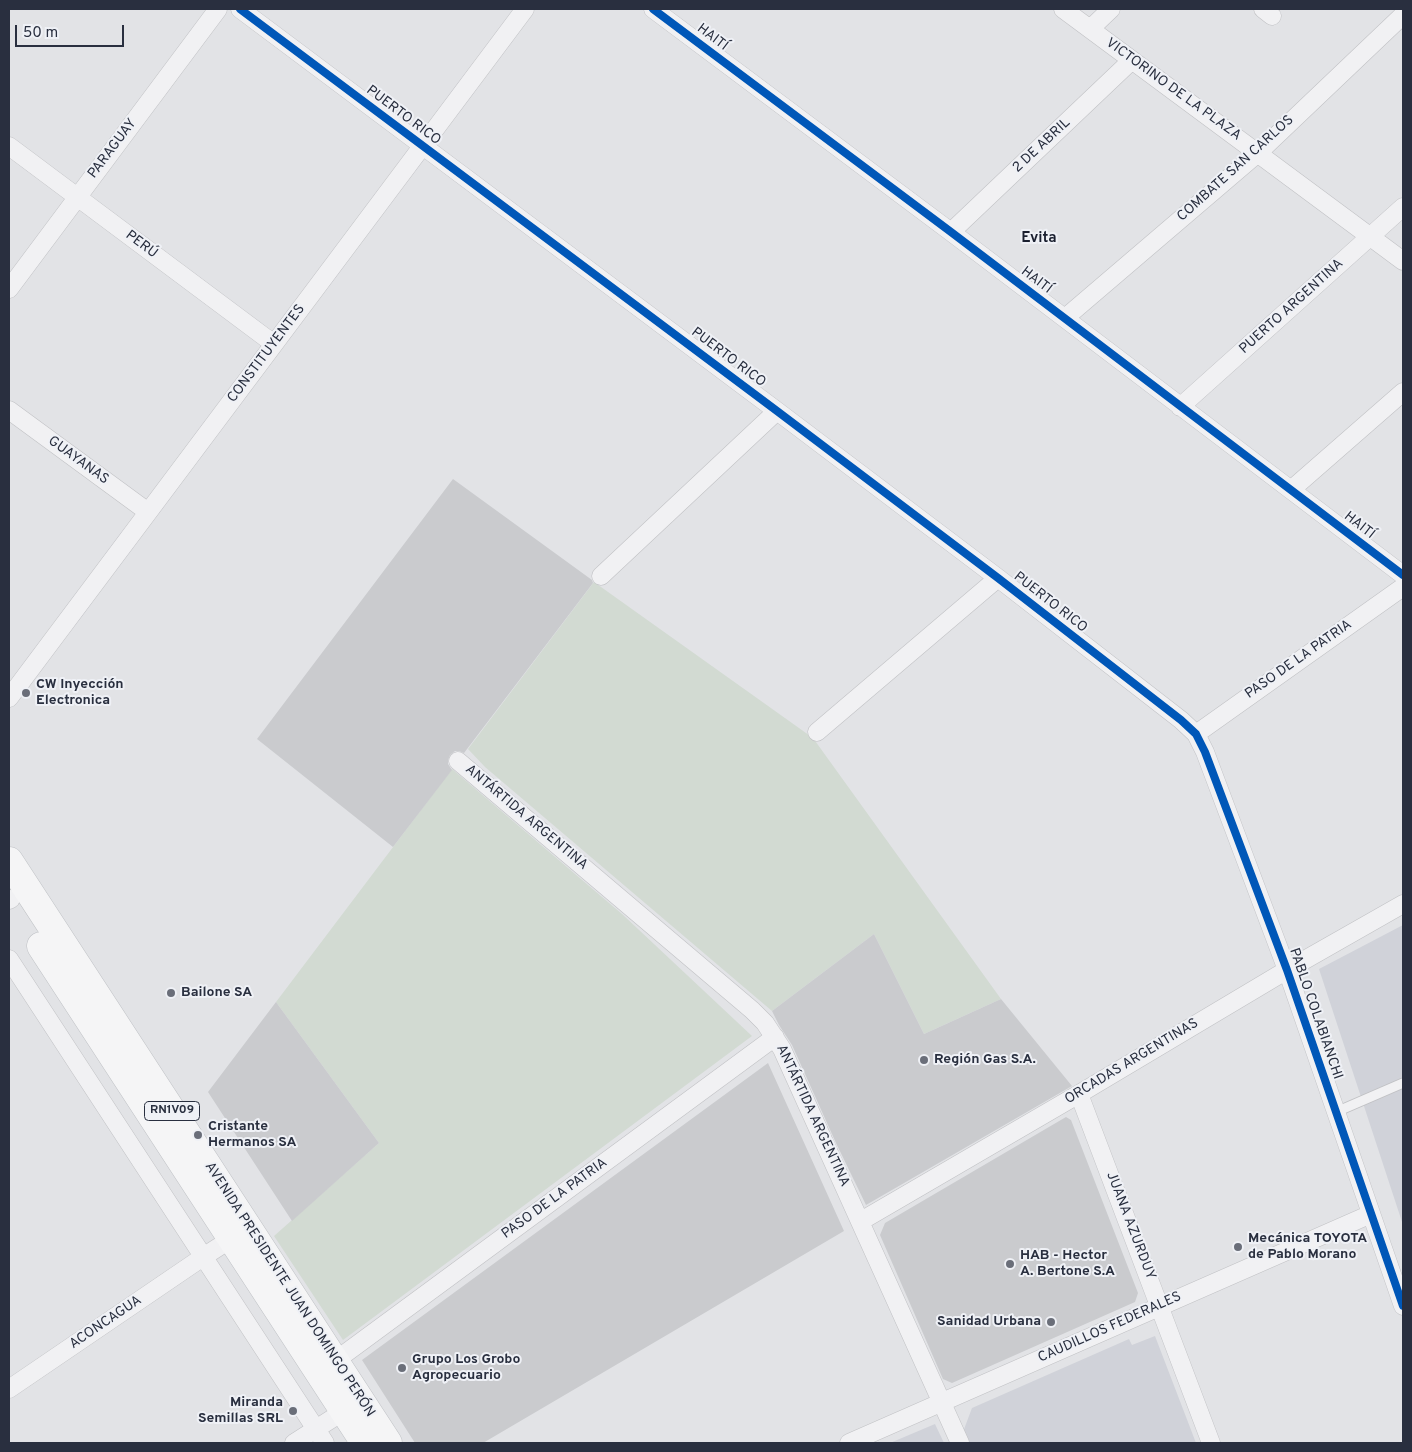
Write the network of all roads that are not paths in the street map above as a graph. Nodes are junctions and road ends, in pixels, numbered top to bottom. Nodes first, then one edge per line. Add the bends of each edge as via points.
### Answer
1 (218, 9) edge
2 (240, 9) edge
3 (525, 9) edge
4 (653, 9) edge
5 (1063, 9) edge
6 (1111, 9) edge
7 (1403, 15) edge
8 (1090, 29) junction
9 (1132, 60) junction
10 (9, 146) edge
11 (422, 146) junction
12 (1258, 153) junction
13 (77, 197) junction
14 (1403, 207) edge
15 (951, 232) junction
16 (1371, 237) junction
17 (1403, 261) edge
18 (9, 289) edge
19 (1065, 318) junction
20 (274, 344) junction
21 (1403, 392) edge
22 (1180, 407) junction
23 (9, 410) edge
24 (778, 411) junction
25 (1292, 489) junction
26 (148, 512) junction
27 (1403, 575) edge
28 (602, 576) dead end
29 (998, 578) junction
30 (1403, 587) edge
31 (9, 698) edge
32 (817, 732) dead end
33 (1196, 734) junction
34 (458, 761) dead end
35 (9, 861) edge
36 (9, 898) edge
37 (1403, 904) edge
38 (9, 959) edge
39 (1287, 970) junction
40 (775, 1037) junction
41 (1403, 1083) edge
42 (1079, 1094) junction
43 (1336, 1112) junction
44 (1372, 1214) junction
45 (861, 1221) junction
46 (231, 1239) junction
47 (203, 1257) junction
48 (1160, 1306) junction
49 (1403, 1306) edge
50 (335, 1361) junction
51 (9, 1389) edge
52 (943, 1402) junction
53 (344, 1411) junction
54 (320, 1436) edge
55 (294, 1443) edge
56 (365, 1443) edge
57 (388, 1443) edge
58 (849, 1443) edge
59 (960, 1443) edge
60 (1211, 1443) edge

1 - 13 street, PARAGUAY
2 - 11 street, PUERTO RICO
3 - 11 street, CONSTITUYENTES
4 - 15 street, HAITÍ
5 - 8 street, VICTORINO DE LA PLAZA
6 - 8 street
7 - 12 street, COMBATE SAN CARLOS
8 - 9 street, VICTORINO DE LA PLAZA
9 - 12 street, VICTORINO DE LA PLAZA
9 - 15 street, 2 DE ABRIL
10 - 13 street, PERÚ
11 - 20 street, CONSTITUYENTES
11 - 24 street, PUERTO RICO
12 - 16 street, VICTORINO DE LA PLAZA
12 - 19 street, COMBATE SAN CARLOS
13 - 18 street, PARAGUAY
13 - 20 street, PERÚ
14 - 16 street, PUERTO ARGENTINA
15 - 19 street, HAITÍ
16 - 17 street, VICTORINO DE LA PLAZA
16 - 22 street, PUERTO ARGENTINA
19 - 22 street, HAITÍ
20 - 26 street, CONSTITUYENTES
21 - 25 street
22 - 25 street, HAITÍ
23 - 26 street, GUAYANAS
24 - 28 street
24 - 29 street, PUERTO RICO
25 - 27 street, HAITÍ
26 - 31 street, CONSTITUYENTES
29 - 32 street
29 - 33 street, PUERTO RICO
30 - 33 street, PASO DE LA PATRIA
33 - 39 street, PABLO COLABIANCHI
34 - 40 street, ANTÁRTIDA ARGENTINA via 752,1010
35 - 50 main road, AVENIDA PRESIDENTE JUAN DOMINGO PERÓN / RN1V09
36 - 46 main road, AVENIDA PRESIDENTE JUAN DOMINGO PERÓN / RN1V09
37 - 39 street, ORCADAS ARGENTINAS
38 - 47 street
39 - 42 street, ORCADAS ARGENTINAS
39 - 43 street, PABLO COLABIANCHI
40 - 45 street, ANTÁRTIDA ARGENTINA
40 - 50 street, PASO DE LA PATRIA
41 - 43 lane
42 - 45 street, ORCADAS ARGENTINAS
42 - 48 street, JUANA AZURDUY
43 - 44 street, PABLO COLABIANCHI
44 - 48 street, CAUDILLOS FEDERALES
44 - 49 street, PABLO COLABIANCHI
45 - 52 street, ANTÁRTIDA ARGENTINA
46 - 47 street, ACONCAGUA
46 - 53 main road, AVENIDA PRESIDENTE JUAN DOMINGO PERÓN / RN1V09
47 - 51 street, ACONCAGUA
47 - 54 street
48 - 52 street, CAUDILLOS FEDERALES
48 - 60 street, JUANA AZURDUY
50 - 57 main road, AVENIDA PRESIDENTE JUAN DOMINGO PERÓN / RN1V09
52 - 58 street, CAUDILLOS FEDERALES
52 - 59 street, ANTÁRTIDA ARGENTINA
53 - 54 street
53 - 56 main road, AVENIDA PRESIDENTE JUAN DOMINGO PERÓN / RN1V09
54 - 55 street

